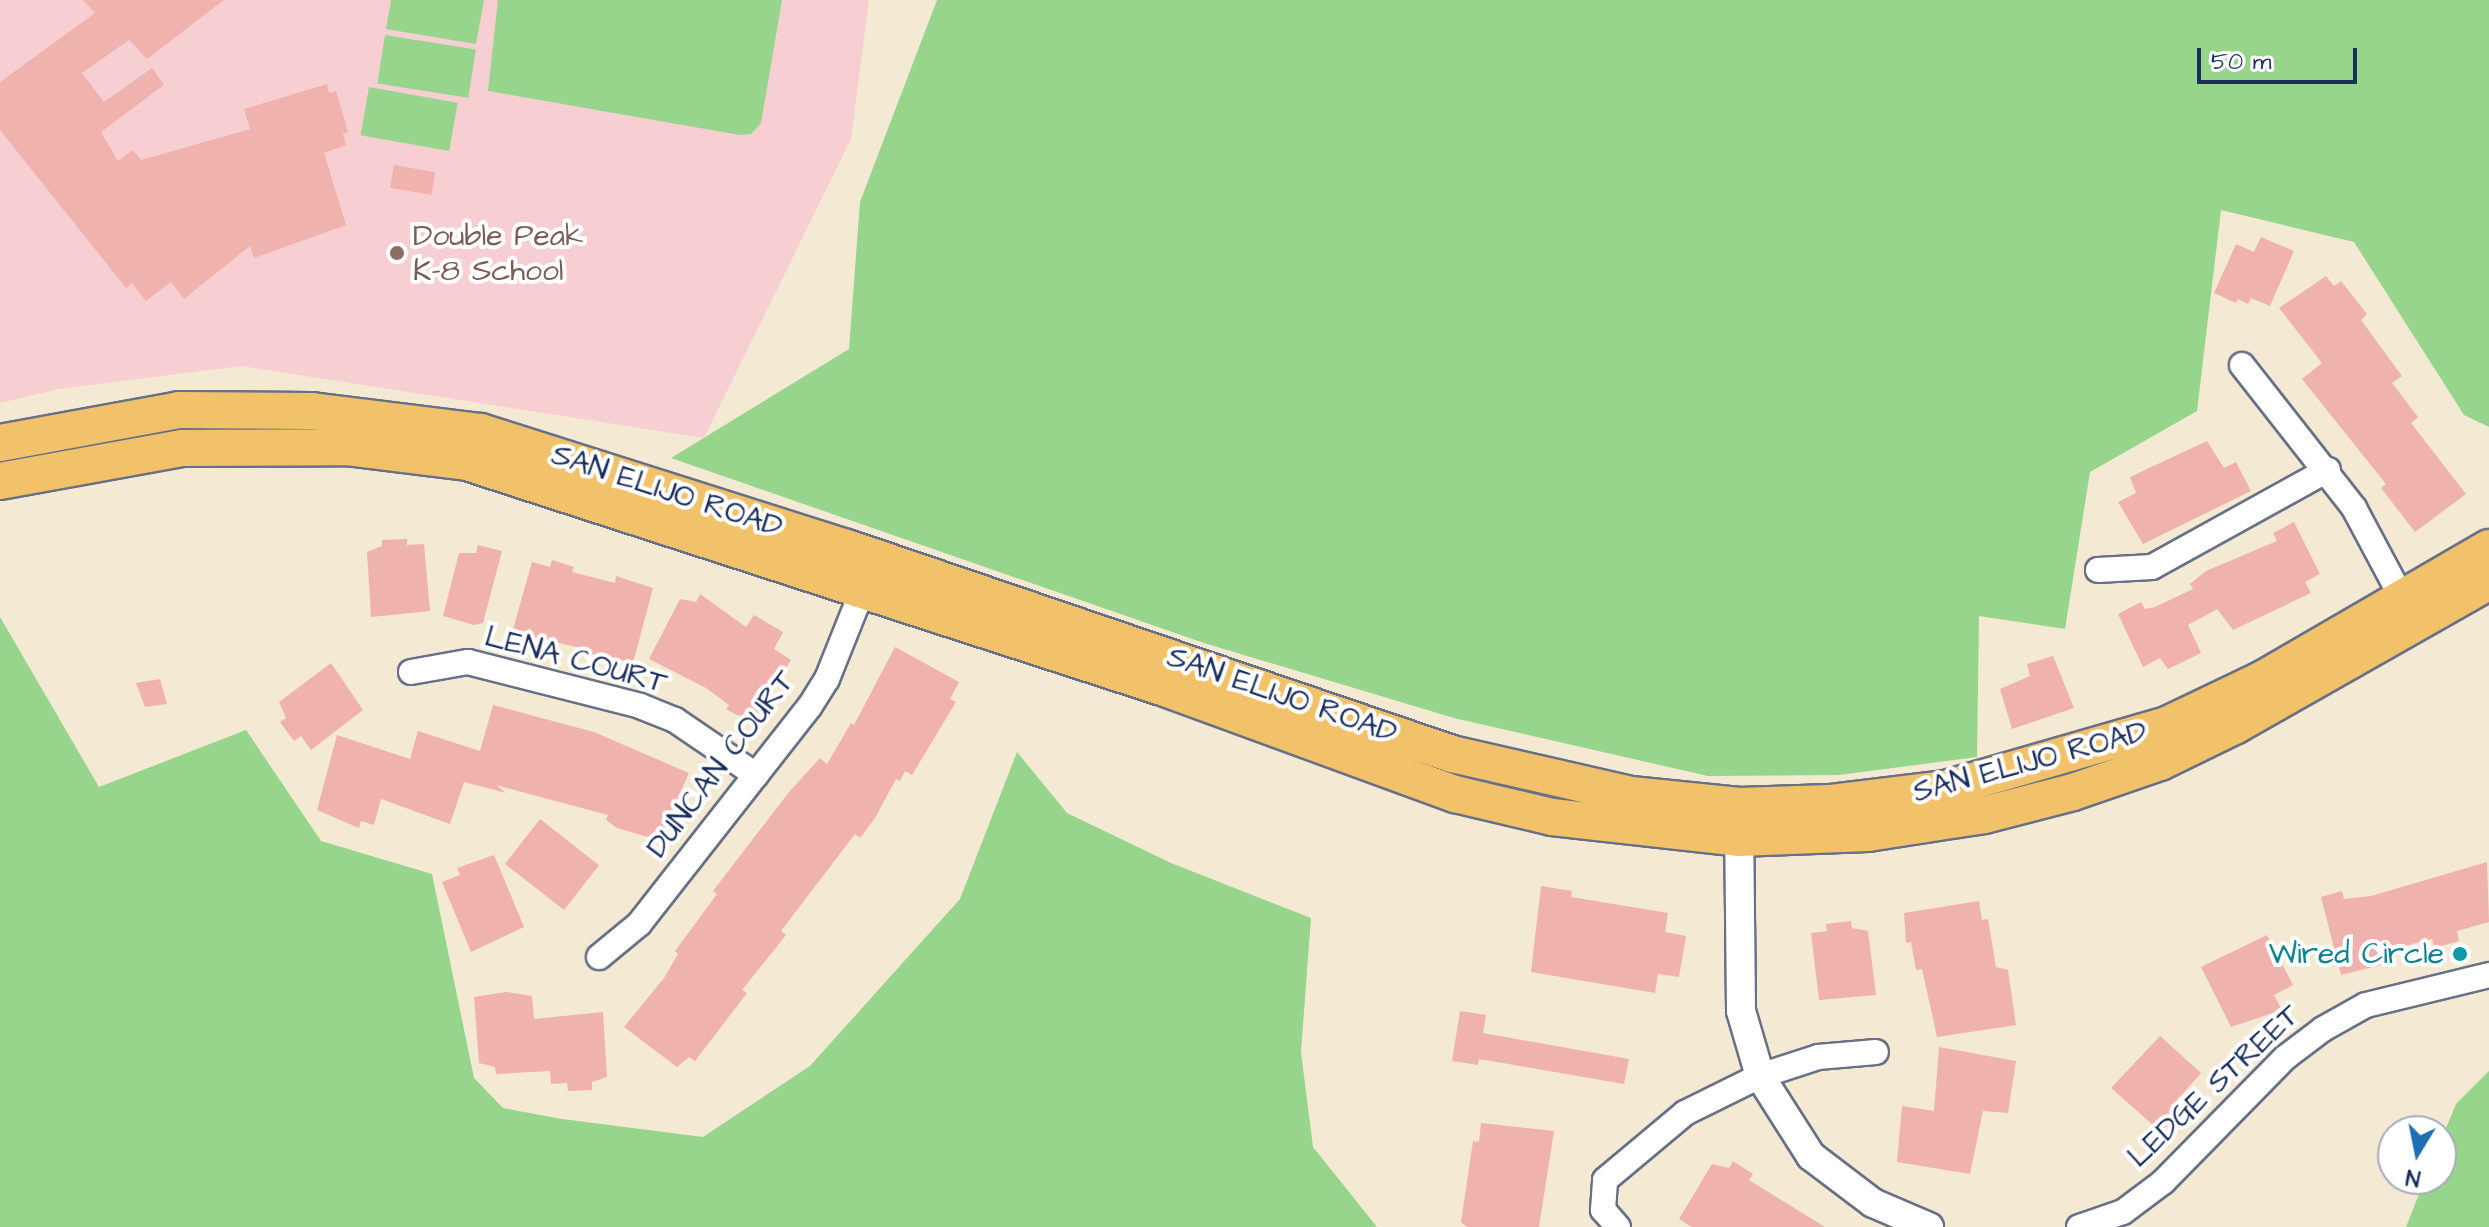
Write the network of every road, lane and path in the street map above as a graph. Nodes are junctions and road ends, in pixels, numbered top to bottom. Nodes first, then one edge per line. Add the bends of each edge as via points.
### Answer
1 (2242, 365) dead end
2 (0, 443) edge
3 (2328, 470) junction
4 (0, 481) edge
5 (2489, 548) edge
6 (2098, 570) dead end
7 (2489, 581) edge
8 (863, 589) junction
9 (2402, 598) junction
10 (411, 672) dead end
11 (756, 775) junction
12 (1631, 795) junction
13 (1517, 808) junction
14 (1739, 822) junction
15 (599, 957) dead end
16 (2489, 975) edge
17 (1876, 1052) dead end
18 (1760, 1076) junction
19 (1618, 1227) edge
20 (1929, 1227) edge
21 (2079, 1227) edge

1 - 3 street
2 - 12 main road, SAN ELIJO ROAD via 179,410 312,411 481,432 847,548 1452,754
3 - 6 street via 2152,567
3 - 9 street
4 - 8 main road, SAN ELIJO ROAD via 182,448 347,447 467,462
5 - 9 main road, SAN ELIJO ROAD
7 - 14 main road, SAN ELIJO ROAD via 2236,725 2160,762 2102,782 1984,815 1868,833
8 - 11 street, DUNCAN COURT via 827,679
8 - 13 main road, SAN ELIJO ROAD via 1165,688 1455,794
9 - 14 main road, SAN ELIJO ROAD via 2263,679 2181,719 2076,755 1894,797
10 - 11 street, LENA COURT via 468,662 640,706 675,720
11 - 15 street, DUNCAN COURT via 639,924
12 - 13 main road via 1606,808 1547,797 1532,797
12 - 14 main road, SAN ELIJO ROAD
13 - 14 main road, SAN ELIJO ROAD via 1643,830
14 - 18 street via 1741,1011
16 - 21 street, LEDGE STREET via 2366,1005 2323,1029 2286,1057 2163,1182 2123,1212
17 - 18 street via 1818,1057
18 - 19 street via 1685,1113 1616,1167 1601,1194 1603,1210
18 - 20 street via 1811,1156 1873,1203

